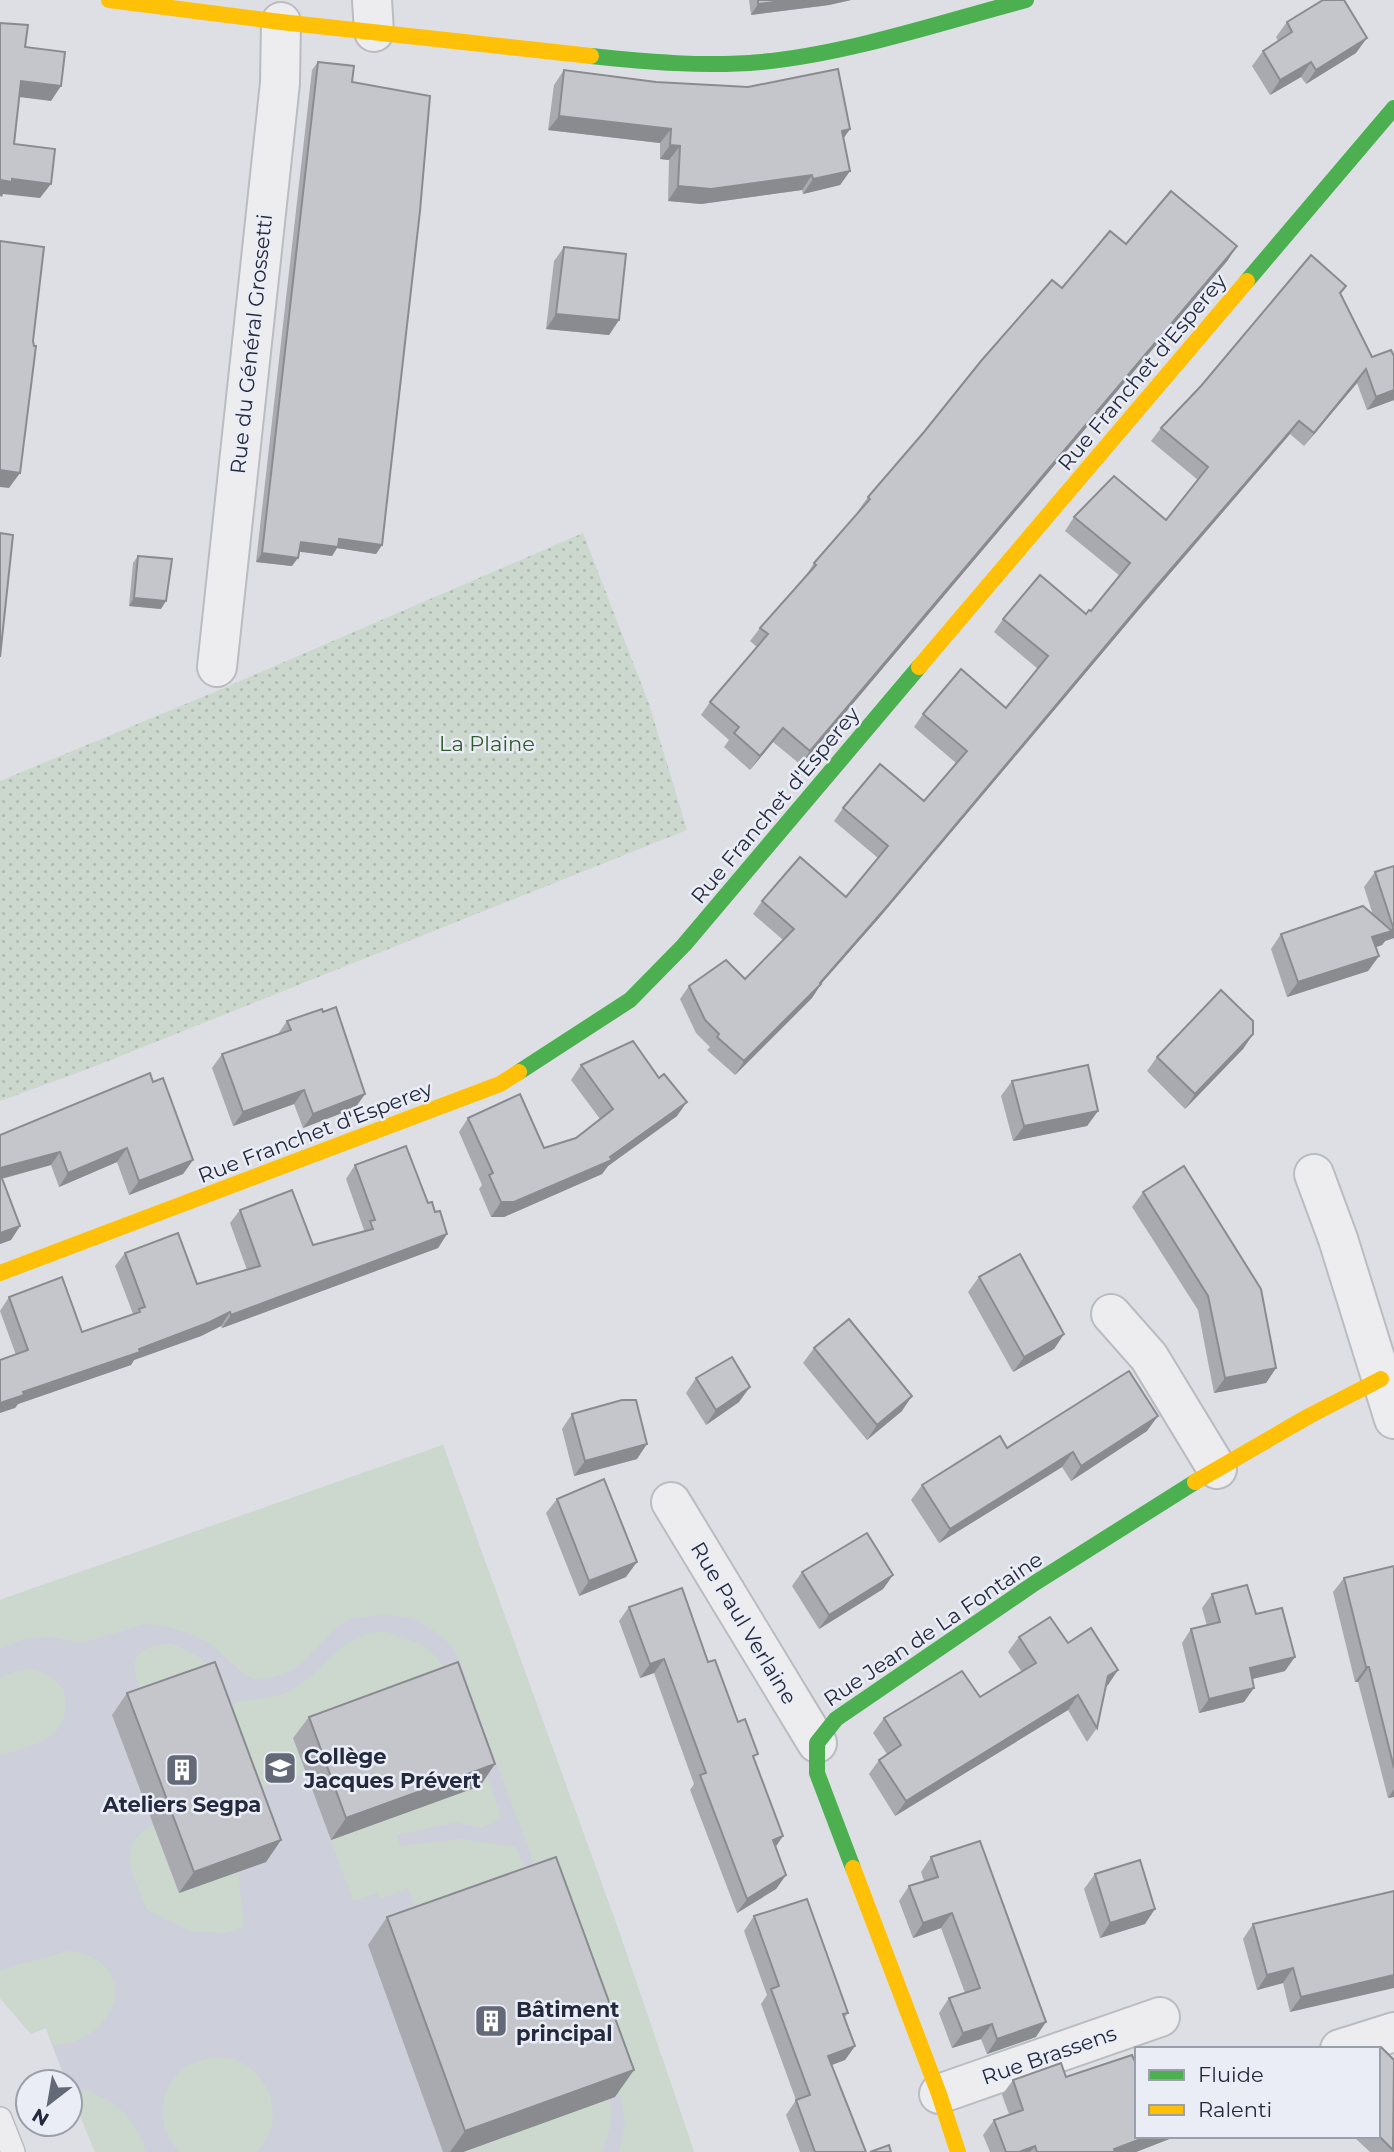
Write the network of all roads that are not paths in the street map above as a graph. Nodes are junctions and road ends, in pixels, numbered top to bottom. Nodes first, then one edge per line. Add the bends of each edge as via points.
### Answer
1 (109, 0) edge
2 (1026, 0) edge
3 (373, 16) edge
4 (281, 22) junction
5 (1394, 108) edge
6 (217, 667) dead end
7 (1314, 1174) dead end
8 (0, 1273) edge
9 (1111, 1314) dead end
10 (1381, 1379) junction
11 (1394, 1419) edge
12 (1217, 1469) junction
13 (671, 1502) dead end
14 (817, 1743) junction
15 (1160, 2017) dead end
16 (1394, 2032) edge
17 (1346, 2047) edge
18 (939, 2094) junction
19 (0, 2119) edge
20 (13, 2152) edge
21 (958, 2152) edge

1 - 4 street
2 - 3 street via 844,48 761,62 699,64 622,59
3 - 4 street
4 - 6 street, Rue du Général Grossetti via 280,83
5 - 8 street, Rue Franchet d'Esperey via 684,945 630,1000 500,1084
7 - 10 street
9 - 12 street via 1149,1357
10 - 11 street
10 - 12 street, Rue Jean de La Fontaine via 1311,1413
12 - 14 street, Rue Jean de La Fontaine via 1114,1532 836,1718
13 - 14 street, Rue Paul Verlaine
14 - 18 street via 817,1773
15 - 18 street, Rue Brassens
16 - 17 street
18 - 21 street
19 - 20 lane

